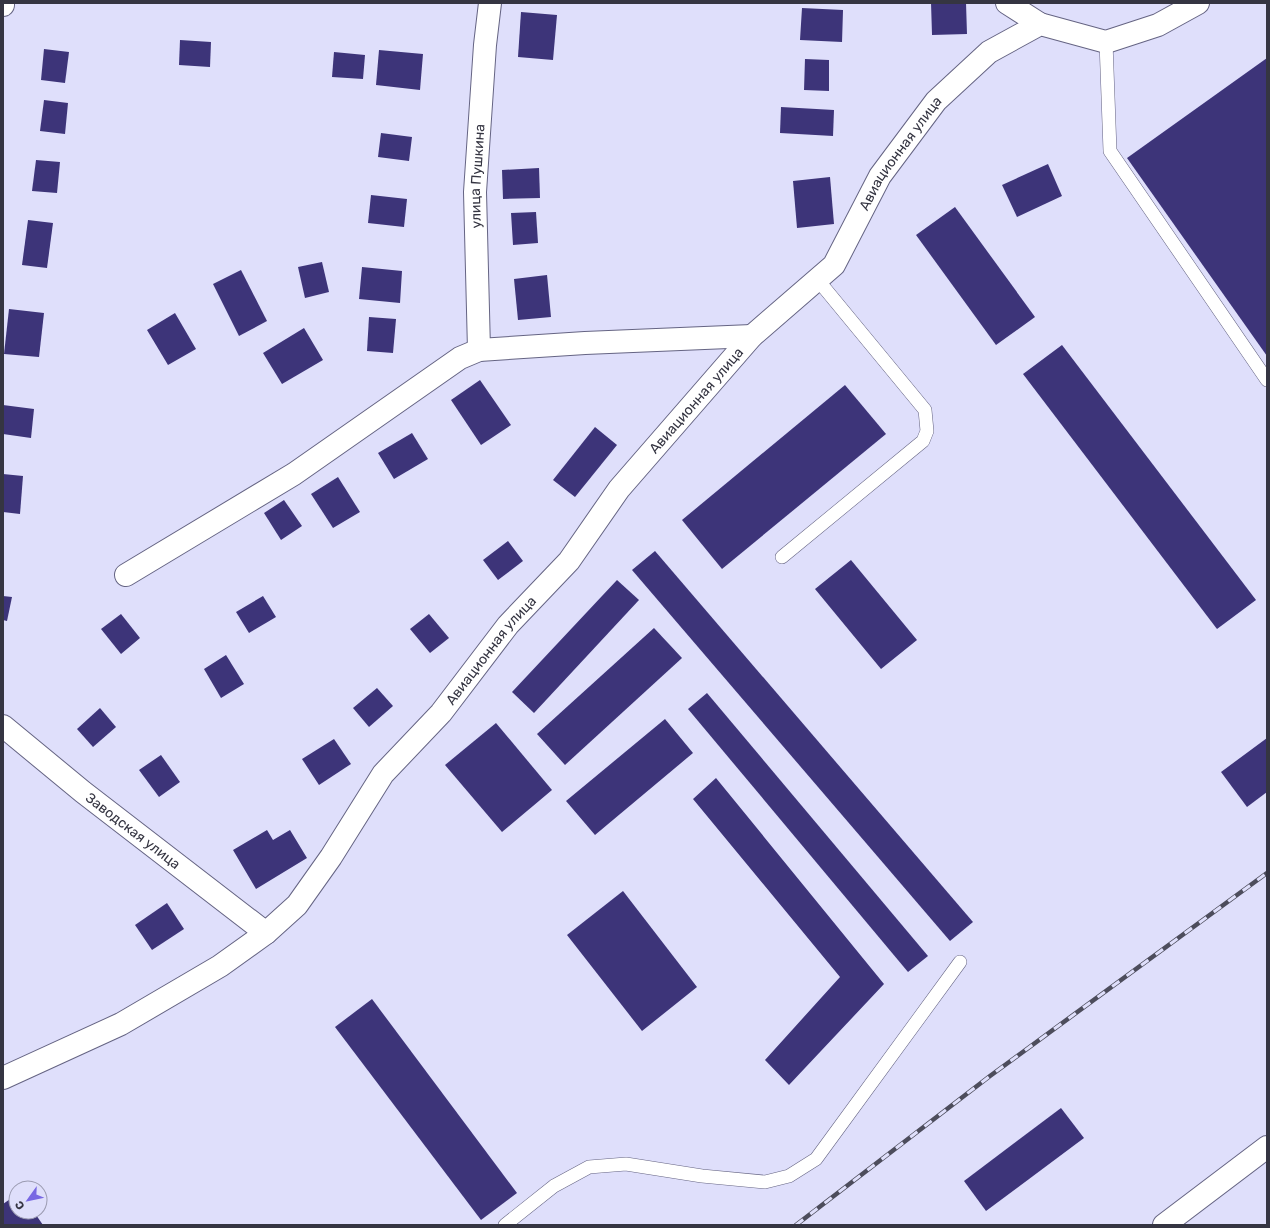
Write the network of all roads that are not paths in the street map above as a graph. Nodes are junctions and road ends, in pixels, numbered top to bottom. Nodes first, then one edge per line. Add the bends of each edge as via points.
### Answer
1 (490, 3) edge
2 (1007, 3) edge
3 (1198, 3) edge
4 (1040, 24) junction
5 (1106, 42) junction
6 (817, 279) junction
7 (752, 336) junction
8 (479, 350) junction
9 (1267, 380) edge
10 (782, 557) dead end
11 (126, 575) dead end
12 (3, 726) edge
13 (266, 934) junction
14 (960, 962) dead end
15 (3, 1078) edge
16 (1267, 1148) edge
17 (505, 1225) edge
18 (1164, 1225) edge

1 - 8 street, улица Пушкина via 475,192
2 - 4 street
3 - 5 street via 1158,25
4 - 5 street
4 - 6 street, Авиационная улица via 989,52 936,101 880,176 834,265
5 - 9 lane via 1110,151
6 - 7 street, Авиационная улица
6 - 10 lane via 924,410 927,431 923,442
7 - 8 street
7 - 13 street, Авиационная улица via 619,489 569,561 508,625 441,713 383,774 297,905
8 - 11 street via 460,358 294,474
12 - 13 street, Заводская улица via 83,792
13 - 15 street, Авиационная улица via 220,966 121,1024
14 - 17 lane via 816,1159 790,1176 765,1182 702,1176 626,1164 589,1167 554,1186
16 - 18 street

